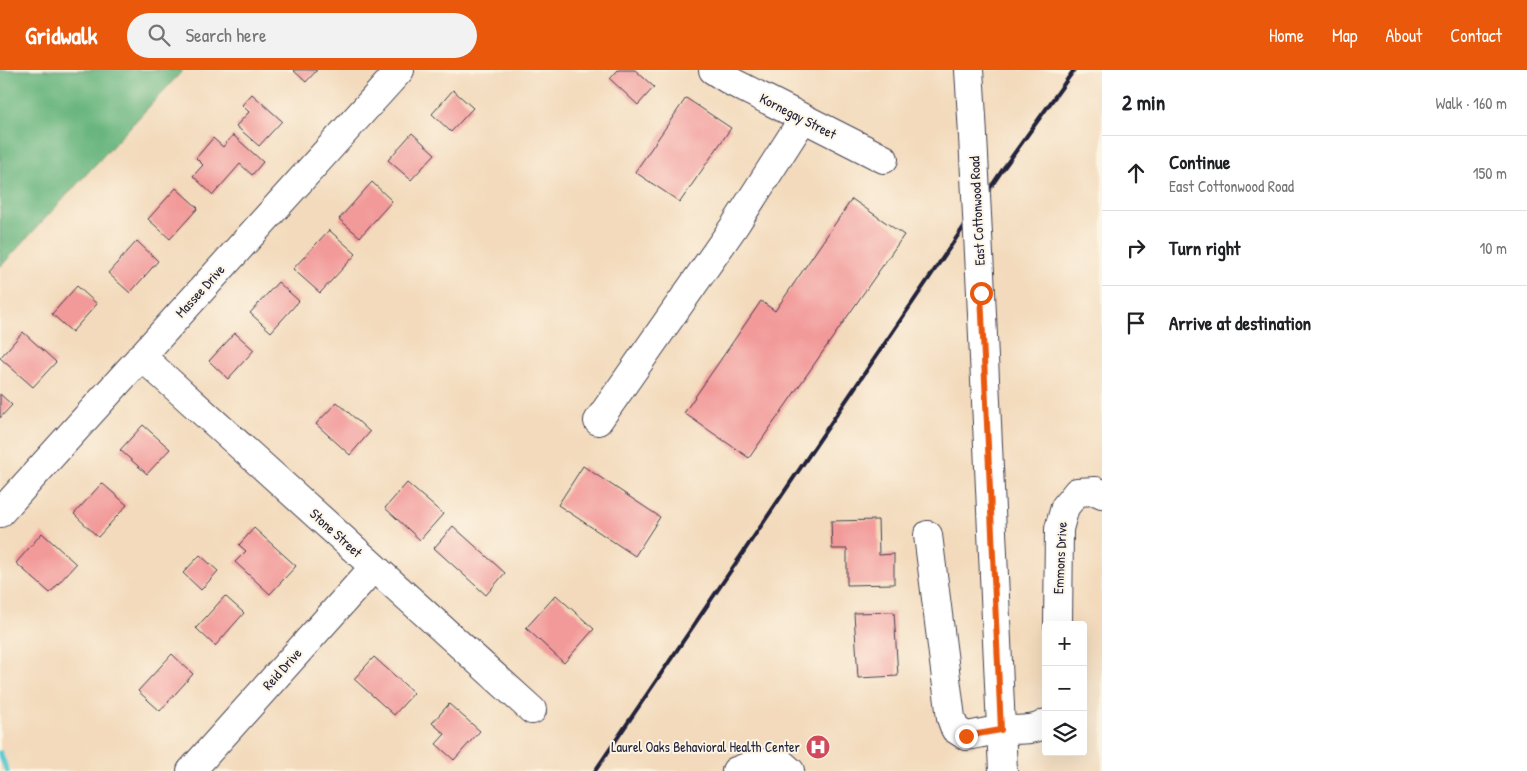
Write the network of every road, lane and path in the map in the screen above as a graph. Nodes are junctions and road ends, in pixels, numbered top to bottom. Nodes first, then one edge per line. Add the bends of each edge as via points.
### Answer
1 (400, 70) edge
2 (713, 70) edge
3 (969, 70) edge
4 (803, 119) junction
5 (884, 159) dead end
6 (141, 356) junction
7 (598, 421) dead end
8 (1102, 494) edge
9 (0, 513) edge
10 (928, 535) dead end
11 (374, 567) junction
12 (1058, 621) edge
13 (532, 710) dead end
14 (1042, 725) edge
15 (1001, 730) junction
16 (191, 771) edge
17 (736, 771) edge
18 (790, 771) edge
19 (1003, 771) edge

1 - 6 street, Massee Drive
2 - 4 street, Kornegay Street
3 - 15 street, East Cottonwood Road, bridge
4 - 5 street, Kornegay Street
4 - 7 street via 735,225
6 - 9 street, Massee Drive
6 - 11 street, Stone Street
8 - 12 street, Emmons Drive via 1096,491 1077,492 1065,507 1059,529
10 - 15 street via 955,729 966,736
11 - 13 street, Stone Street
11 - 16 street, Reid Drive
14 - 15 street
15 - 19 street, East Cottonwood Road
17 - 18 street via 757,763 781,763

